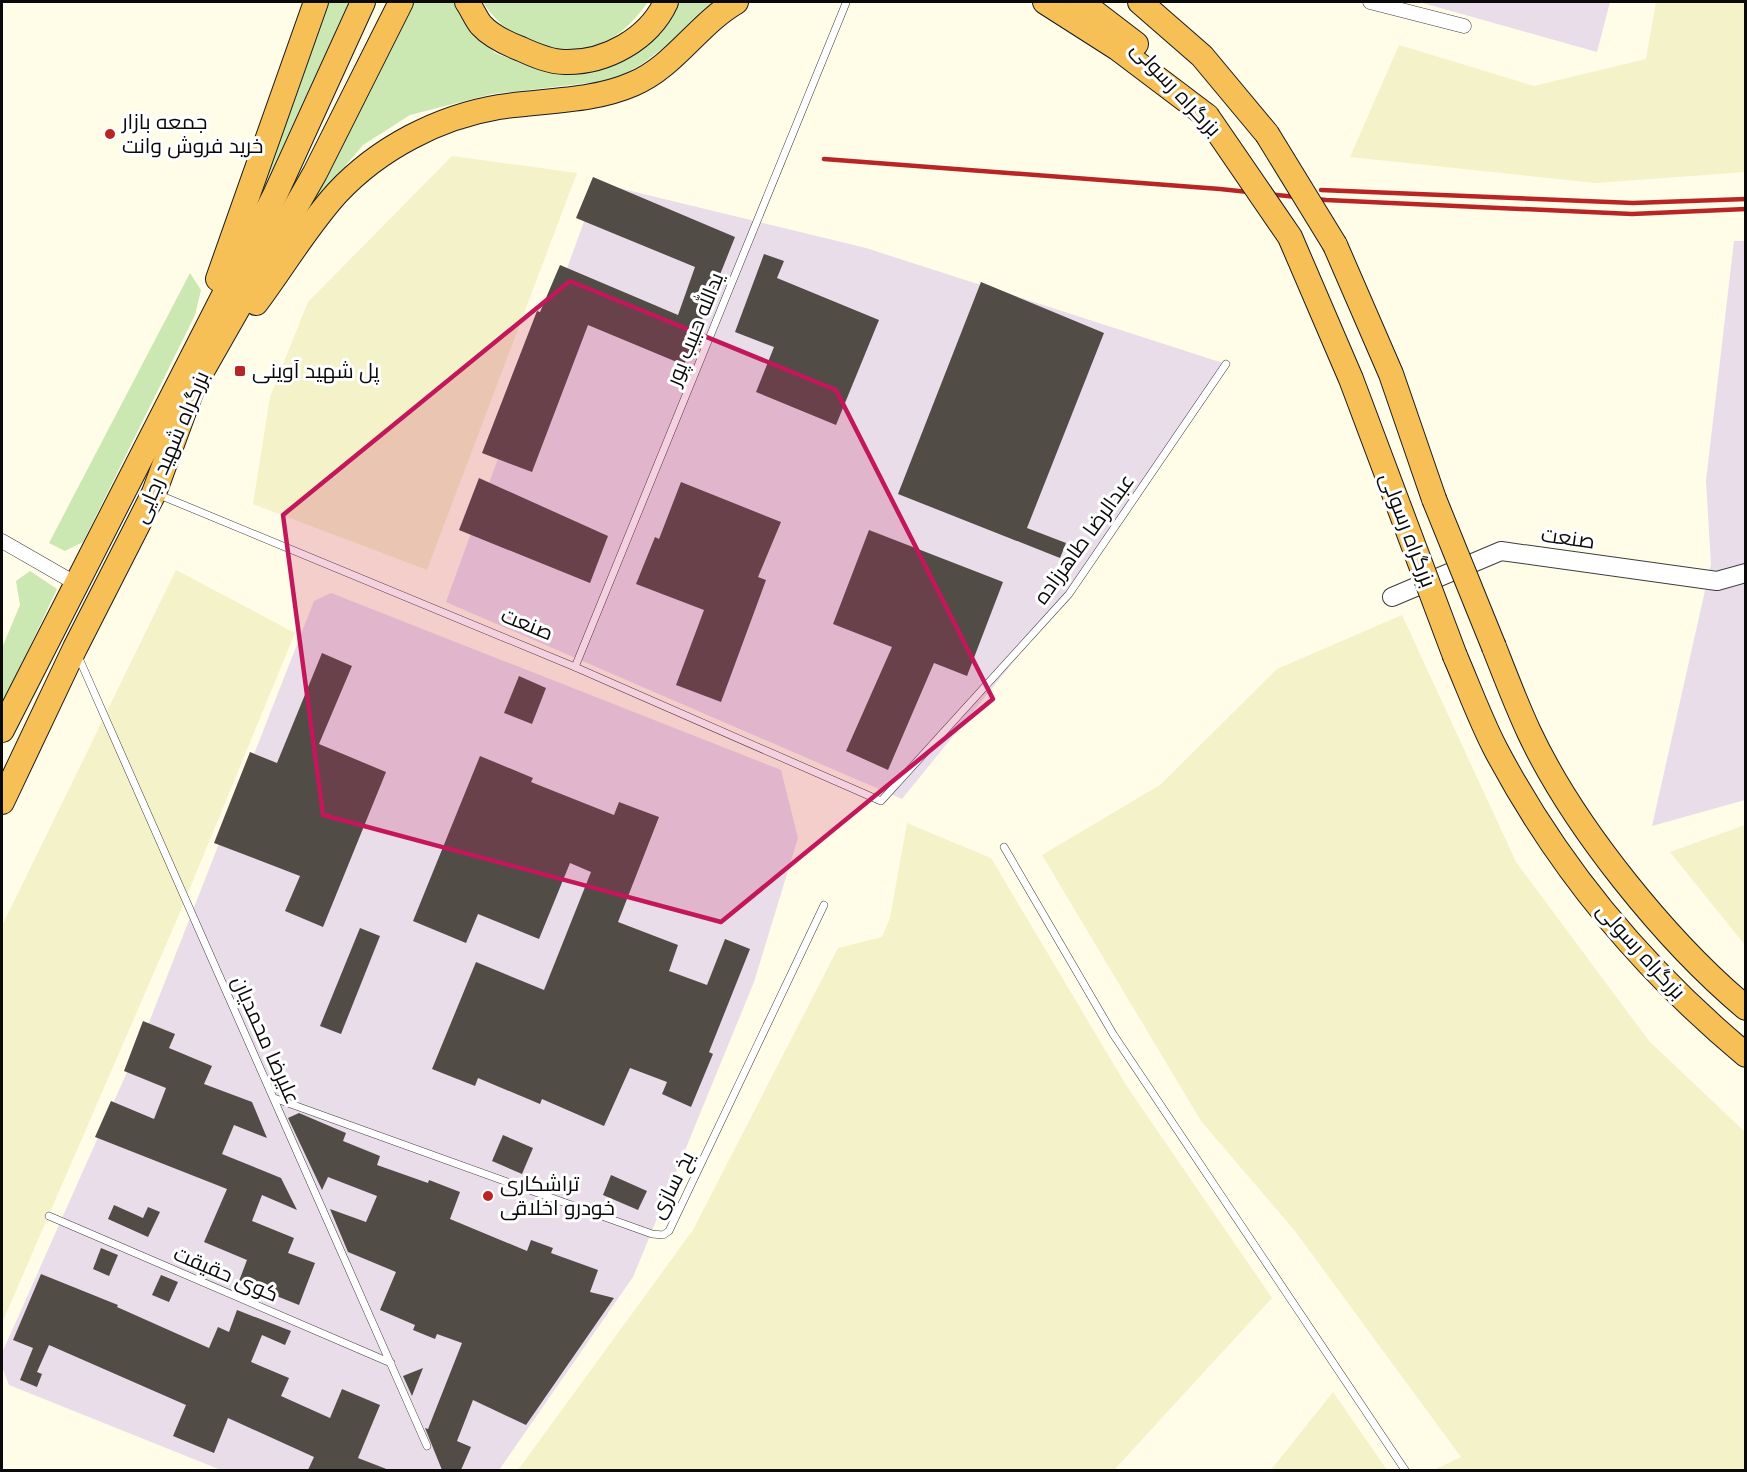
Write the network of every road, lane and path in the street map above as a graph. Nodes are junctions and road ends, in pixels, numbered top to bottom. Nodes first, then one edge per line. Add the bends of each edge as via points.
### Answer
1 (316, 2) edge
2 (363, 2) edge
3 (401, 2) edge
4 (467, 2) edge
5 (666, 2) edge
6 (736, 2) edge
7 (1045, 2) edge
8 (1081, 2) edge
9 (1140, 2) edge
10 (1156, 2) edge
11 (1370, 2) edge
12 (846, 3) dead end
13 (1464, 26) dead end
14 (1202, 56) junction
15 (1207, 116) junction
16 (1226, 364) dead end
17 (190, 376) junction
18 (154, 493) junction
19 (2, 540) edge
20 (1746, 573) edge
21 (75, 583) junction
22 (1392, 597) dead end
23 (75, 648) junction
24 (575, 667) junction
25 (2, 730) edge
26 (881, 801) joint
27 (2, 802) edge
28 (1004, 847) dead end
29 (824, 906) dead end
30 (1746, 1008) edge
31 (1746, 1055) edge
32 (274, 1098) junction
33 (49, 1216) dead end
34 (391, 1363) junction
35 (428, 1446) dead end
36 (1405, 1470) edge

1 - 17 highway
2 - 17 highway, بزرگراه شهید رجایی
3 - 17 highway, بزرگراه شهید رجایی via 315,173
4 - 5 highway via 482,26 508,44 564,62 600,58 638,38 652,26
6 - 17 highway via 717,13 637,83 611,93 498,107 452,119 417,133 382,154 336,194
7 - 15 highway via 1117,48
8 - 15 highway, بزرگراه رسولی via 1128,37
9 - 14 highway, بزرگراه رسولی
10 - 14 highway
11 - 13 street
12 - 24 lane, یدالله حبیب پور
14 - 30 highway, بزرگراه رسولی, bridge via 1267,134 1335,245 1391,374 1434,499 1529,732 1567,799 1622,877 1684,948
15 - 31 highway, بزرگراه رسولی, bridge via 1290,237 1351,379 1455,656 1495,748 1552,841 1623,937
16 - 26 lane, عبدالرضا طاهرزاده via 1069,594
17 - 18 highway, بزرگراه شهید رجایی
17 - 21 highway, بزرگراه شهید رجایی
18 - 23 highway, بزرگراه شهید رجایی
18 - 24 lane, صنعت
19 - 21 street
20 - 22 street, صنعت via 1717,581 1501,551
21 - 25 highway, بزرگراه شهید رجایی
23 - 27 highway, بزرگراه شهید رجایی
23 - 32 lane, علیرضا محمدیان
24 - 26 lane, صنعت
28 - 36 lane via 1113,1034
29 - 32 lane, یخ سازی via 669,1231 663,1235
32 - 34 lane, علیرضا محمدیان
33 - 34 lane, کوی حقیقت
34 - 35 lane, علیرضا محمدیان

